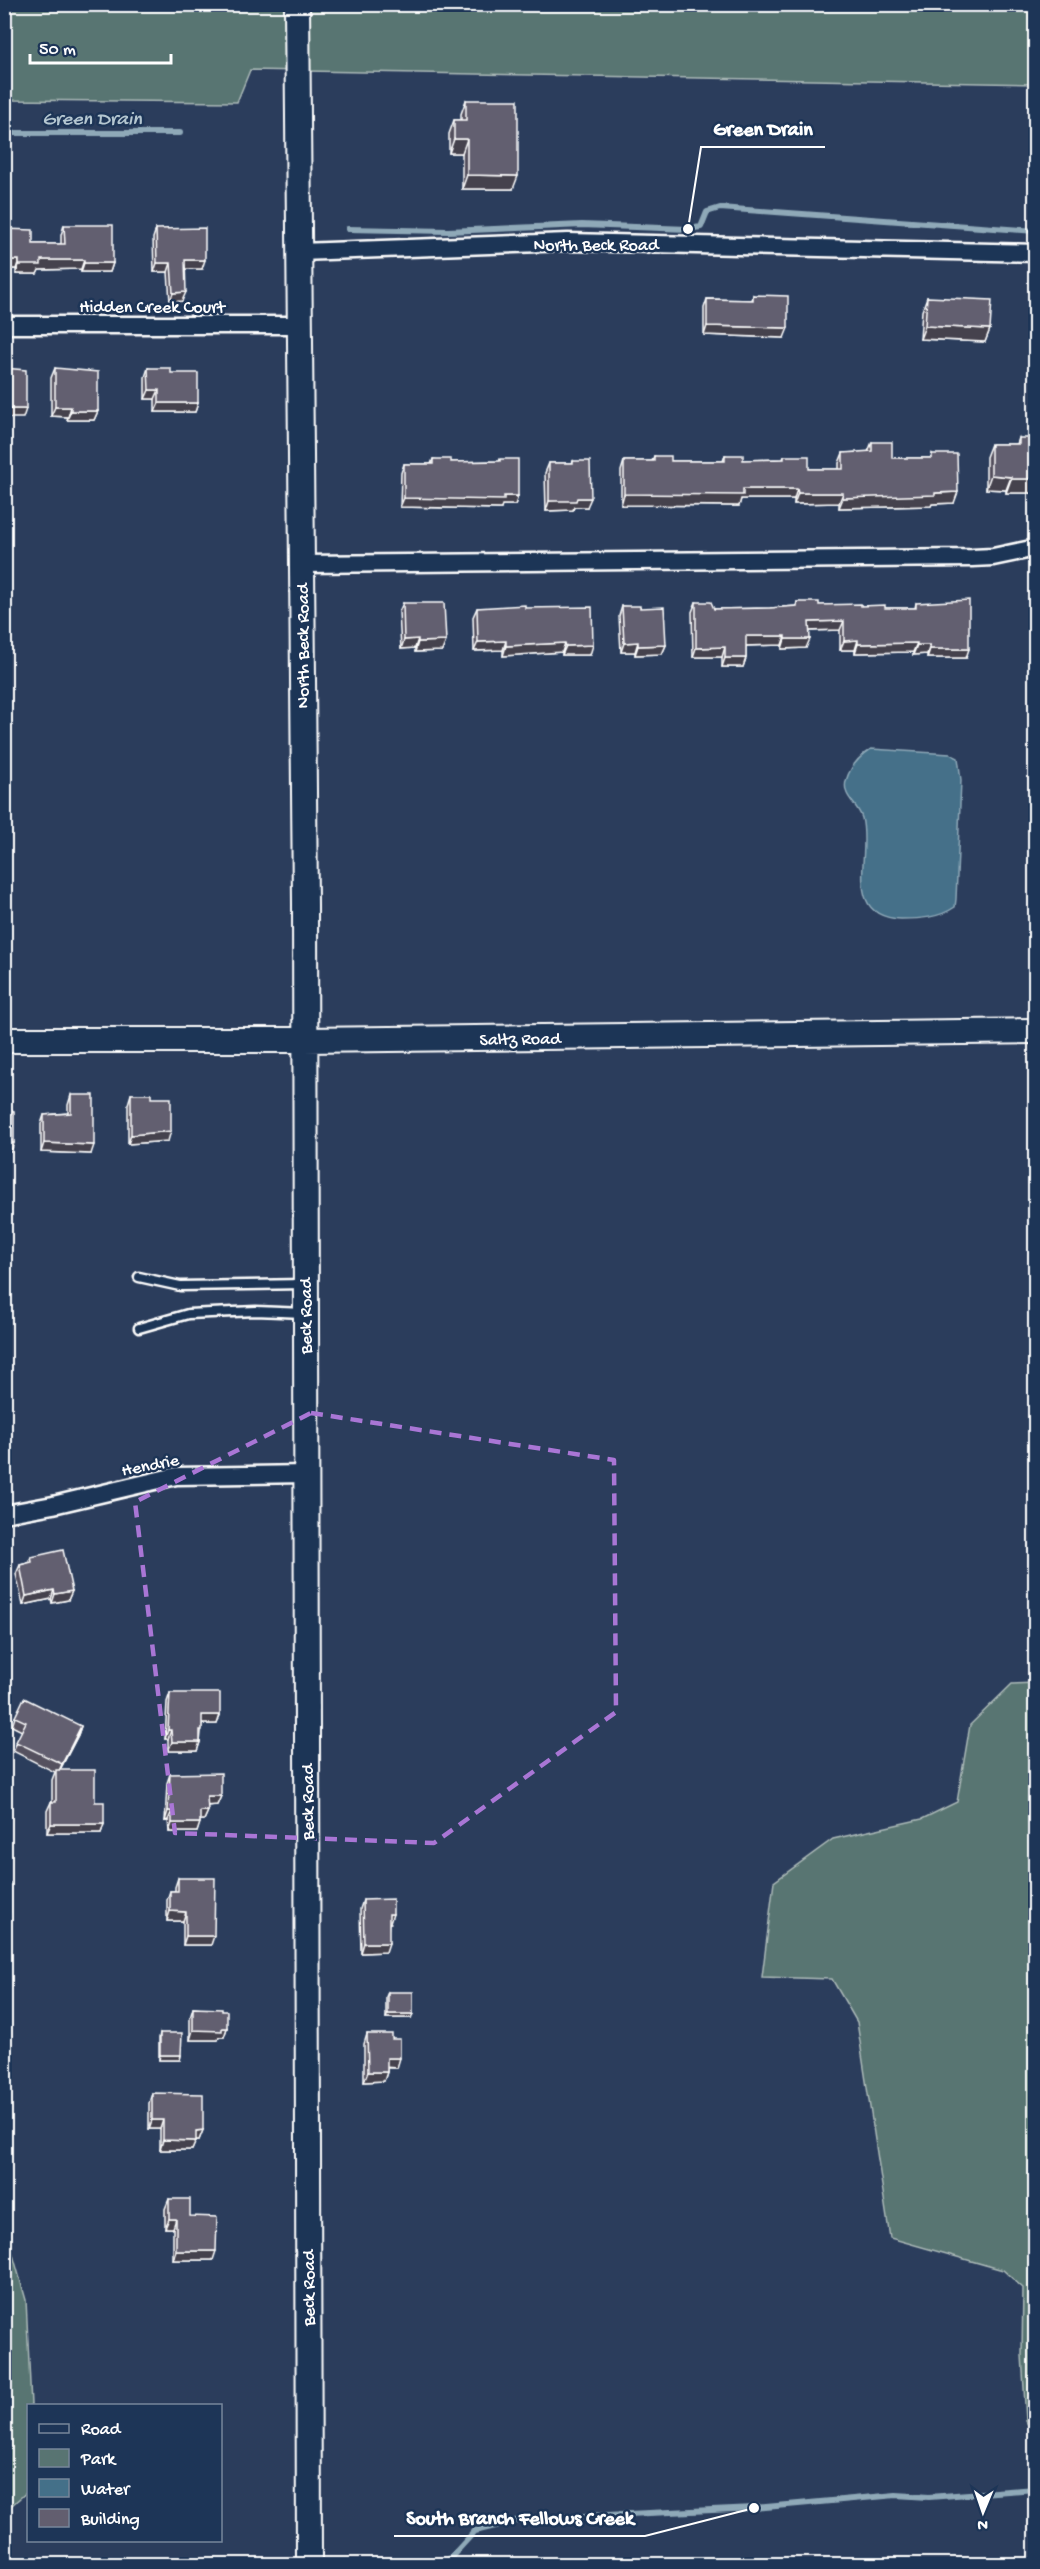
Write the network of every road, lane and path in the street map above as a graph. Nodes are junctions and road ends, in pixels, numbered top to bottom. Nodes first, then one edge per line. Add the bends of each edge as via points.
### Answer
1 (297, 4) edge
2 (300, 252) junction
3 (1035, 253) edge
4 (4, 325) edge
5 (300, 325) junction
6 (1035, 548) edge
7 (303, 564) junction
8 (1035, 1031) edge
9 (4, 1040) edge
10 (305, 1040) junction
11 (139, 1276) dead end
12 (305, 1284) junction
13 (305, 1313) junction
14 (139, 1328) dead end
15 (306, 1474) junction
16 (4, 1514) edge
17 (309, 2565) edge

1 - 2 main road, North Beck Road
2 - 3 street, North Beck Road via 568,242
2 - 5 main road, North Beck Road
4 - 5 street, Hidden Creek Court
5 - 7 main road, North Beck Road
6 - 7 street via 972,558
7 - 10 main road, North Beck Road
8 - 10 main road, Saltz Road
9 - 10 main road, Saltz Road
10 - 12 main road, Beck Road
11 - 12 lane via 180,1286
12 - 13 main road, Beck Road
13 - 14 lane via 188,1314
13 - 15 main road, Beck Road
15 - 16 street, Hendrie via 176,1476
15 - 17 main road, Beck Road

